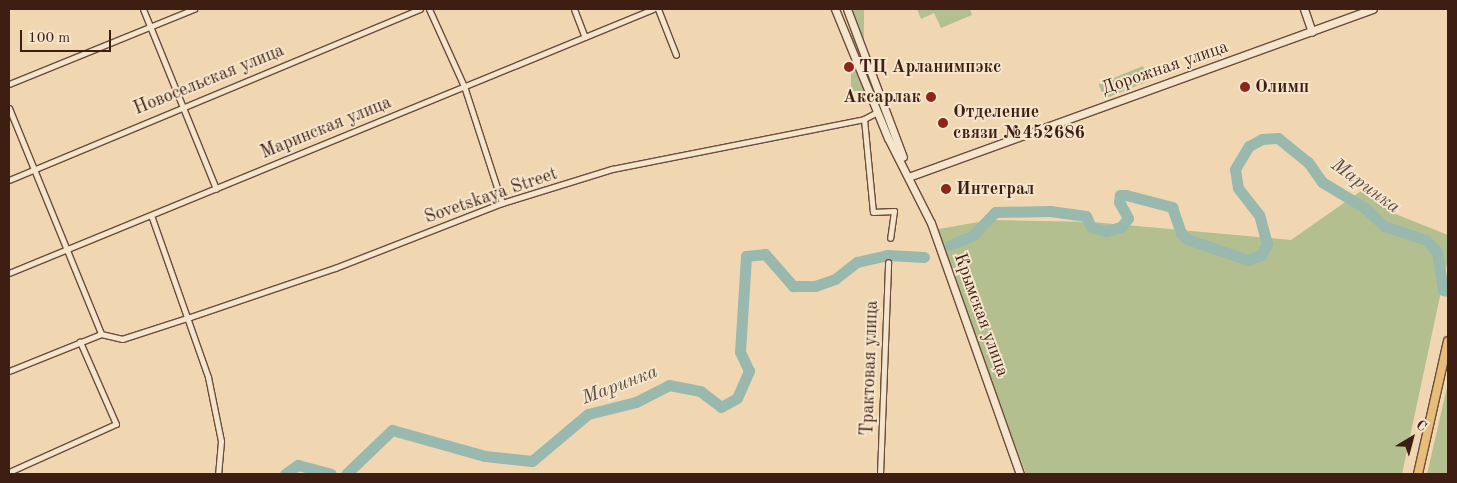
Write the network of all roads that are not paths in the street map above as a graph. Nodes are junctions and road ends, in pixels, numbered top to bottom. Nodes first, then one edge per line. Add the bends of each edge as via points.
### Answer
1 (143, 9) edge
2 (194, 9) edge
3 (420, 9) edge
4 (429, 9) edge
5 (574, 9) edge
6 (653, 9) edge
7 (658, 9) edge
8 (835, 9) edge
9 (847, 9) edge
10 (1304, 9) edge
11 (1373, 9) edge
12 (150, 27) junction
13 (1312, 32) junction
14 (586, 37) junction
15 (676, 55) dead end
16 (9, 84) edge
17 (464, 86) junction
18 (183, 104) junction
19 (9, 108) edge
20 (877, 112) junction
21 (864, 119) junction
22 (34, 169) junction
23 (909, 173) junction
24 (9, 180) edge
25 (216, 189) junction
26 (502, 202) junction
27 (151, 215) junction
28 (890, 238) dead end
29 (65, 250) junction
30 (888, 262) dead end
31 (9, 273) edge
32 (190, 317) junction
33 (101, 334) junction
34 (1448, 341) edge
35 (80, 342) junction
36 (9, 371) edge
37 (9, 472) edge
38 (218, 474) edge
39 (880, 474) edge
40 (1020, 474) edge
41 (1418, 474) edge

1 - 12 street
2 - 12 street
3 - 18 street, Новосельская улица
4 - 17 street
5 - 14 street
6 - 14 street, Маринская улица
7 - 15 street
8 - 20 main road
9 - 23 main road
10 - 13 main road
11 - 13 main road, Дорожная улица
12 - 16 street
12 - 18 street
13 - 23 main road, Дорожная улица
14 - 17 street, Маринская улица
17 - 25 street, Маринская улица
17 - 26 street
18 - 22 street, Новосельская улица
18 - 25 street
19 - 22 street
20 - 21 street, Sovetskaya Street
20 - 23 main road
21 - 26 street, Sovetskaya Street via 612,169
21 - 28 street via 873,212 894,211
22 - 24 street, Новосельская улица
22 - 29 street
23 - 40 main road, Крымская улица via 979,351
25 - 27 street, Маринская улица
26 - 32 street, Sovetskaya Street via 335,268
27 - 29 street, Маринская улица
27 - 32 street
29 - 31 street, Маринская улица
29 - 33 street
30 - 39 street, Трактовая улица
32 - 33 street, Sovetskaya Street via 122,339
32 - 38 street via 221,441
33 - 35 street
34 - 41 main road
35 - 36 street
35 - 37 street via 116,424

